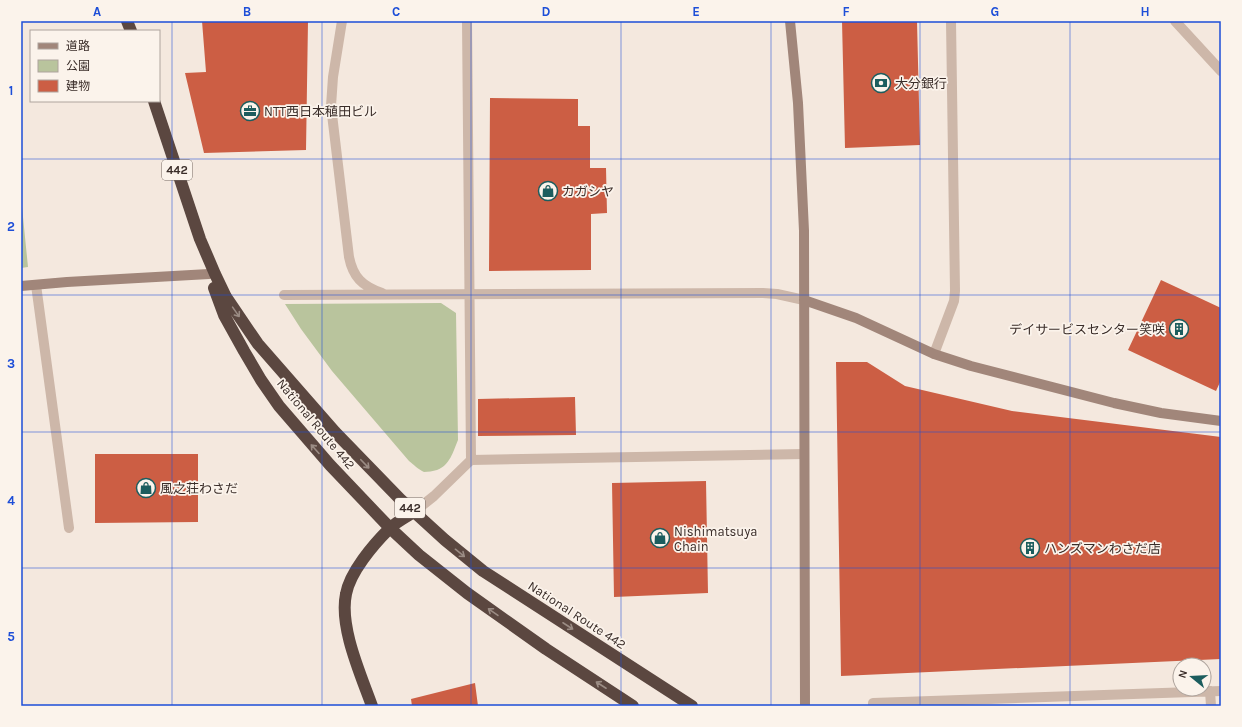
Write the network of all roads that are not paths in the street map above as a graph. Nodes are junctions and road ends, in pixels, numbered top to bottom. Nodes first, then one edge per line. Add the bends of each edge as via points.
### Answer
1 (342, 21) edge
2 (467, 21) edge
3 (790, 21) edge
4 (951, 21) edge
5 (1175, 21) edge
6 (1221, 71) edge
7 (154, 102) edge
8 (200, 239) junction
9 (209, 274) junction
10 (36, 285) junction
11 (21, 286) edge
12 (284, 295) dead end
13 (385, 295) junction
14 (470, 295) junction
15 (804, 300) junction
16 (934, 354) junction
17 (1221, 421) edge
18 (804, 454) junction
19 (471, 460) junction
20 (414, 512) junction
21 (69, 528) dead end
22 (390, 528) junction
23 (1172, 693) edge
24 (1038, 702) edge
25 (372, 706) edge
26 (633, 706) edge
27 (692, 706) edge
28 (805, 706) edge
29 (873, 706) edge

1 - 13 street via 331,106 349,257 351,268 357,278
2 - 14 street
3 - 15 street via 801,142
4 - 16 street via 955,291 945,328
5 - 6 street
7 - 8 highway, National Route 442 / 442
8 - 9 highway, National Route 442 / 442
8 -> 20 highway, National Route 442 / 442 via 226,297 258,344 335,432
9 - 10 street
22 -> 9 highway, National Route 442 / 442 via 279,406 224,315
10 - 11 street
10 - 21 street
12 - 13 street
13 - 14 street
14 - 15 street via 763,293
14 - 19 street
15 - 16 street via 856,318
15 - 18 street
16 - 17 street via 1094,398 1162,413
18 - 19 street
18 - 28 street
19 - 20 street
20 - 22 highway, 442
20 -> 27 highway, National Route 442 / 442 via 483,571
22 - 25 highway, 442 via 371,548 358,567 346,594 348,632
26 -> 22 highway, National Route 442 / 442 via 467,593
23 - 24 street
24 - 29 street via 873,703

